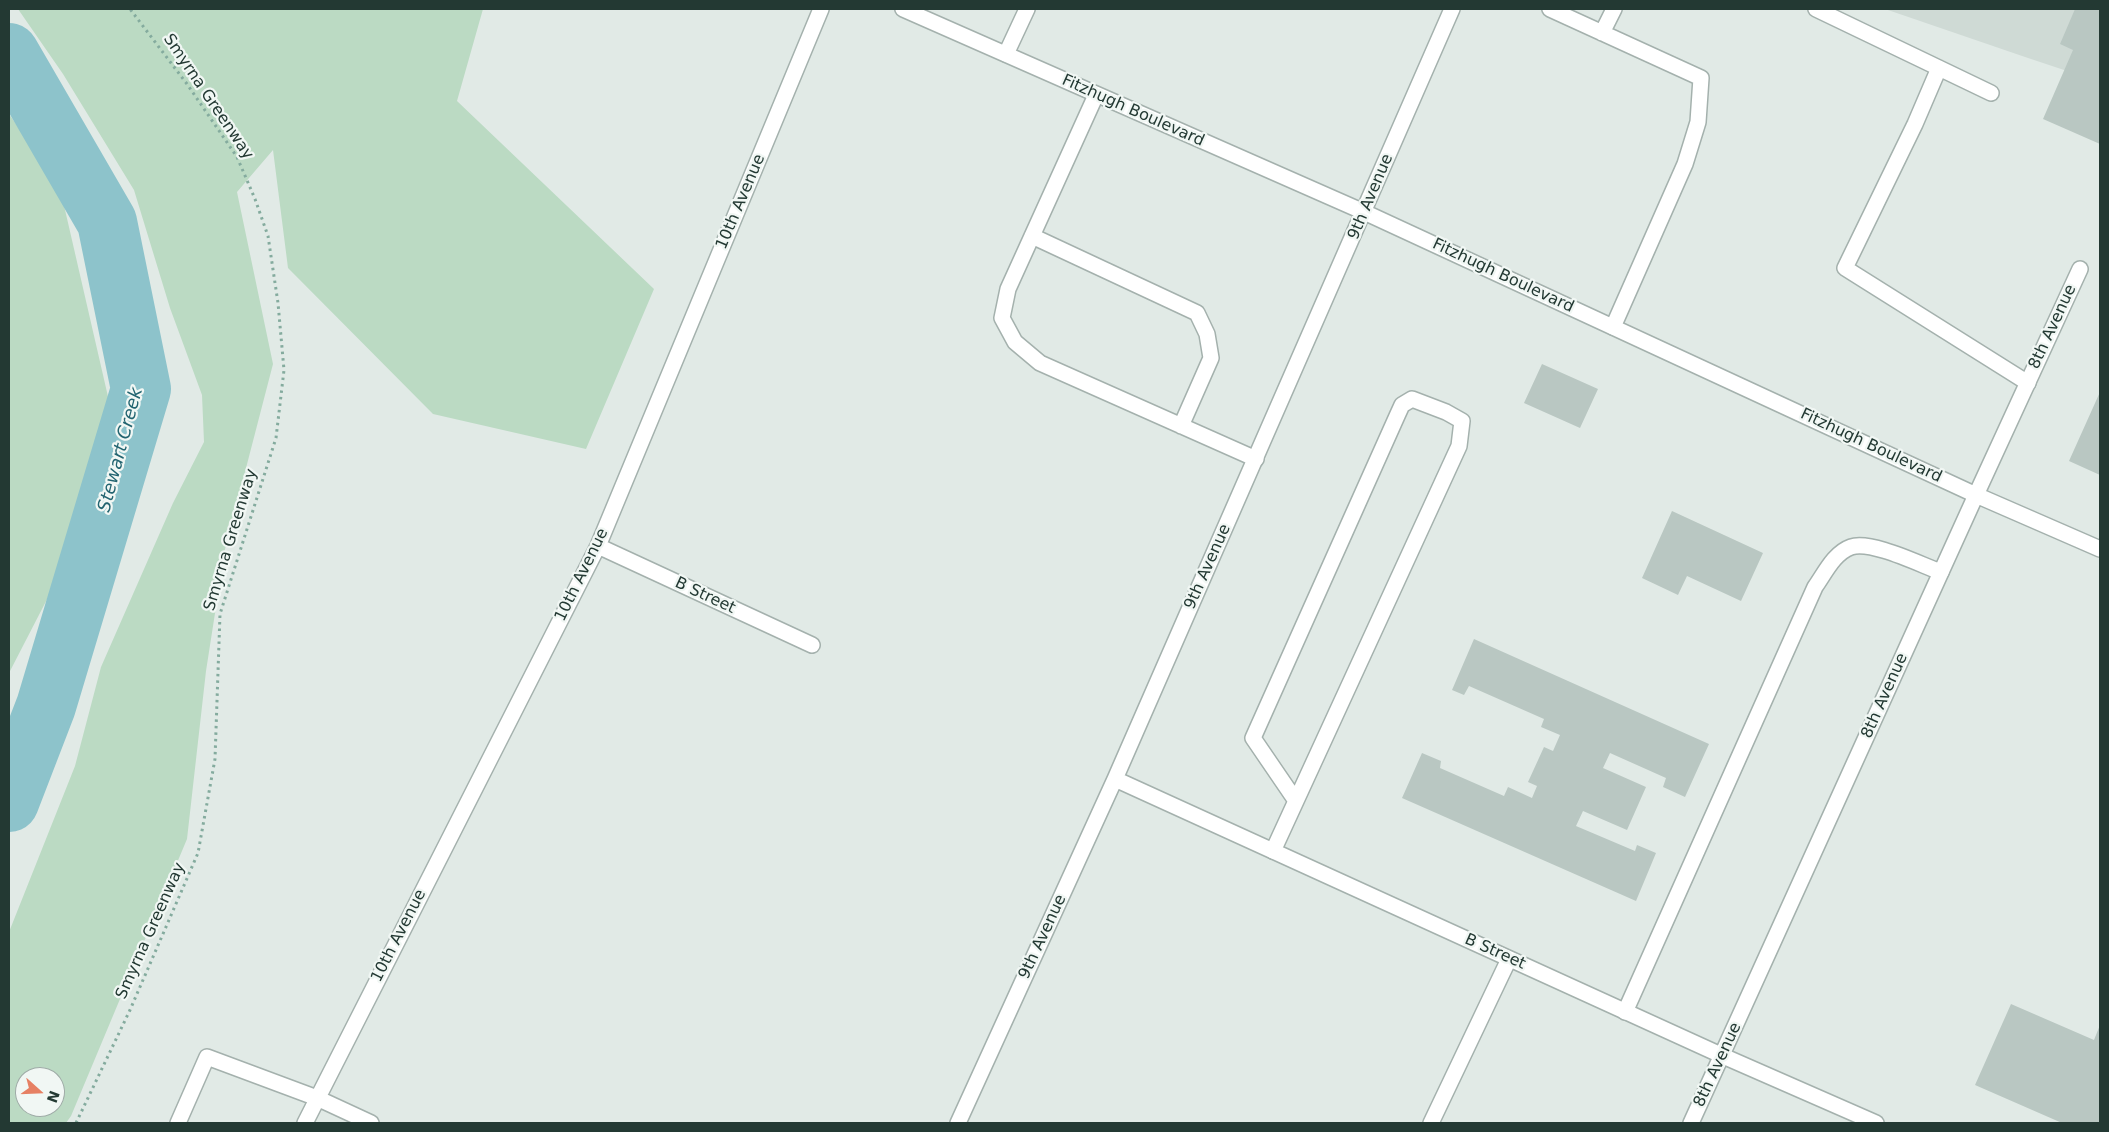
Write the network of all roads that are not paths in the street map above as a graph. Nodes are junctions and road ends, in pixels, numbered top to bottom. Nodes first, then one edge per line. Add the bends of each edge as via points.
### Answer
1 (821, 9) edge
2 (903, 9) edge
3 (1026, 9) edge
4 (1452, 9) edge
5 (1550, 9) edge
6 (1614, 9) edge
7 (1816, 9) edge
8 (1602, 33) junction
9 (1006, 54) junction
10 (1939, 68) junction
11 (1991, 93) dead end
12 (1096, 94) junction
13 (1364, 212) junction
14 (1032, 236) junction
15 (2080, 269) dead end
16 (1613, 327) junction
17 (2028, 383) junction
18 (1181, 426) junction
19 (1256, 459) junction
20 (1976, 495) junction
21 (598, 546) junction
22 (2100, 549) edge
23 (1941, 572) junction
24 (812, 645) dead end
25 (1115, 779) junction
26 (1296, 801) junction
27 (1273, 851) junction
28 (1509, 959) junction
29 (1625, 1012) junction
30 (1723, 1056) junction
31 (317, 1098) junction
32 (178, 1123) edge
33 (305, 1123) edge
34 (371, 1123) edge
35 (958, 1123) edge
36 (1431, 1123) edge
37 (1692, 1123) edge
38 (1876, 1123) edge

1 - 21 street, 10th Avenue
2 - 9 street, Fitzhugh Boulevard
3 - 9 street
4 - 13 street, 9th Avenue
5 - 8 street
6 - 8 street
7 - 10 street
8 - 16 street via 1700,78 1698,122 1684,164
9 - 12 street, Fitzhugh Boulevard
10 - 11 street
10 - 17 street via 1845,268
12 - 13 street, Fitzhugh Boulevard
12 - 14 street
13 - 16 street, Fitzhugh Boulevard
13 - 19 street, 9th Avenue
14 - 18 street via 1008,289 1002,318 1015,342 1040,363
14 - 18 street via 1196,314 1207,334 1211,358
15 - 17 street, 8th Avenue
16 - 20 street, Fitzhugh Boulevard
17 - 20 street, 8th Avenue
18 - 19 street
19 - 25 street, 9th Avenue
20 - 22 street, Fitzhugh Boulevard
20 - 23 street, 8th Avenue
21 - 24 street, B Street
21 - 31 street, 10th Avenue
23 - 29 street via 1861,545 1850,547 1832,561 1815,588
23 - 30 street, 8th Avenue
25 - 27 street, B Street
25 - 35 street, 9th Avenue
26 - 26 street via 1459,446 1462,421 1412,399 1402,405 1253,738
26 - 27 street
27 - 28 street, B Street
28 - 29 street, B Street
28 - 36 street
29 - 30 street, B Street
30 - 37 street, 8th Avenue
30 - 38 street, B Street
31 - 32 street via 207,1057
31 - 33 street, 10th Avenue
31 - 34 street

